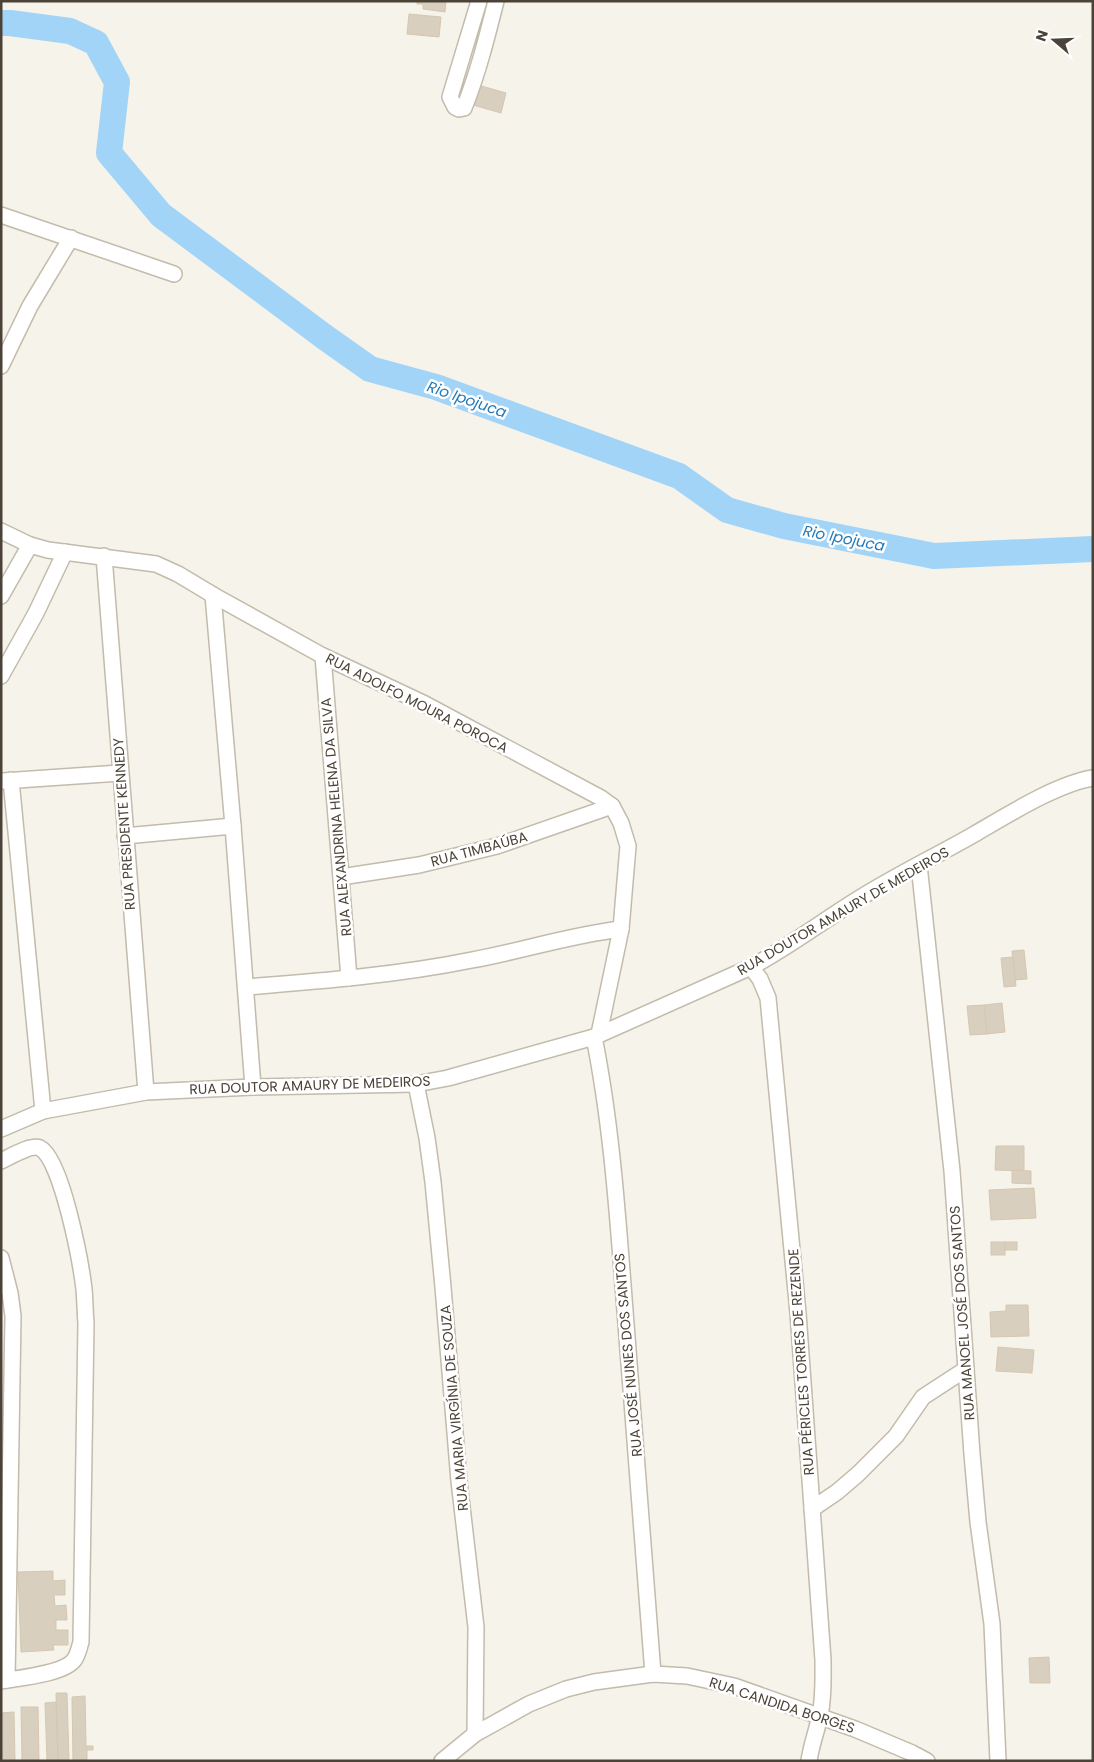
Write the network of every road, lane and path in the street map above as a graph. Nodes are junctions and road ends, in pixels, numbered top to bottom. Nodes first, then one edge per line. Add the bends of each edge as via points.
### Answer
1 (479, 1) edge
2 (496, 1) edge
3 (1, 216) edge
4 (70, 238) junction
5 (174, 274) dead end
6 (1, 366) edge
7 (1, 531) edge
8 (30, 545) junction
9 (66, 552) junction
10 (104, 556) junction
11 (213, 595) junction
12 (1, 596) edge
13 (323, 656) junction
14 (1, 676) edge
15 (120, 773) junction
16 (1093, 778) edge
17 (6, 780) edge
18 (612, 806) junction
19 (234, 826) junction
20 (125, 836) junction
21 (919, 865) junction
22 (341, 877) junction
23 (621, 929) junction
24 (751, 966) junction
25 (349, 978) junction
26 (246, 987) junction
27 (596, 1035) junction
28 (416, 1084) junction
29 (253, 1086) junction
30 (146, 1092) junction
31 (43, 1112) junction
32 (1, 1129) edge
33 (1, 1161) edge
34 (1, 1258) edge
35 (966, 1369) junction
36 (812, 1509) junction
37 (653, 1674) junction
38 (4, 1680) edge
39 (820, 1716) junction
40 (475, 1734) junction
41 (442, 1761) edge
42 (809, 1761) edge
43 (927, 1761) edge
44 (998, 1761) edge

1 - 2 street via 450,97 459,109 464,108 469,95
3 - 4 street
4 - 5 street
4 - 6 street via 30,306
7 - 8 street, RUA ADOLFO MOURA POROCA
8 - 9 street, RUA ADOLFO MOURA POROCA
8 - 12 street
9 - 10 street, RUA ADOLFO MOURA POROCA
9 - 14 street
10 - 11 street, RUA ADOLFO MOURA POROCA via 156,564
10 - 15 street, RUA PRESIDENTE KENNEDY
11 - 13 street, RUA ADOLFO MOURA POROCA
11 - 19 street
13 - 18 street, RUA ADOLFO MOURA POROCA via 425,704
13 - 22 street, RUA ALEXANDRINA HELENA DA SILVA
15 - 17 street
15 - 20 street, RUA PRESIDENTE KENNEDY
16 - 21 street, RUA DOUTOR AMAURY DE MEDEIROS via 1070,784 1038,799
17 - 31 street
18 - 22 street, RUA TIMBAÚBA via 497,846 420,865
18 - 23 street via 628,846
19 - 20 street
19 - 26 street
20 - 30 street, RUA PRESIDENTE KENNEDY
21 - 24 street, RUA DOUTOR AMAURY DE MEDEIROS via 882,884
21 - 35 street, RUA MANOEL JOSÉ DOS SANTOS via 952,1170
22 - 25 street, RUA ALEXANDRINA HELENA DA SILVA
23 - 25 street via 568,937 473,960 389,975
23 - 27 street
24 - 27 street, RUA DOUTOR AMAURY DE MEDEIROS
24 - 36 street, RUA PÉRICLES TORRES DE REZENDE via 768,998 798,1313
25 - 26 street
26 - 29 street
27 - 28 street, RUA DOUTOR AMAURY DE MEDEIROS via 448,1078
27 - 37 street, RUA JOSÉ NUNES DOS SANTOS via 610,1146
28 - 29 street, RUA DOUTOR AMAURY DE MEDEIROS
28 - 40 street, RUA MARIA VIRGÍNIA DE SOUZA via 433,1182 459,1481 476,1627
29 - 30 street, RUA DOUTOR AMAURY DE MEDEIROS
30 - 31 street, RUA DOUTOR AMAURY DE MEDEIROS
31 - 32 street, RUA DOUTOR AMAURY DE MEDEIROS
33 - 38 street via 34,1147 46,1152 59,1179 74,1233 84,1289 86,1323 81,1642 73,1662 65,1667
34 - 38 street via 13,1316
35 - 36 street via 923,1397 896,1436 858,1474
35 - 44 street, RUA MANOEL JOSÉ DOS SANTOS via 978,1522 992,1624
36 - 39 street, RUA PÉRICLES TORRES DE REZENDE via 823,1660
37 - 39 street, RUA CANDIDA BORGES via 687,1676 734,1686
37 - 40 street, RUA CANDIDA BORGES via 594,1682 566,1690 529,1704
39 - 42 street, RUA PÉRICLES TORRES DE REZENDE
39 - 43 street, RUA CANDIDA BORGES
40 - 41 street, RUA CANDIDA BORGES

